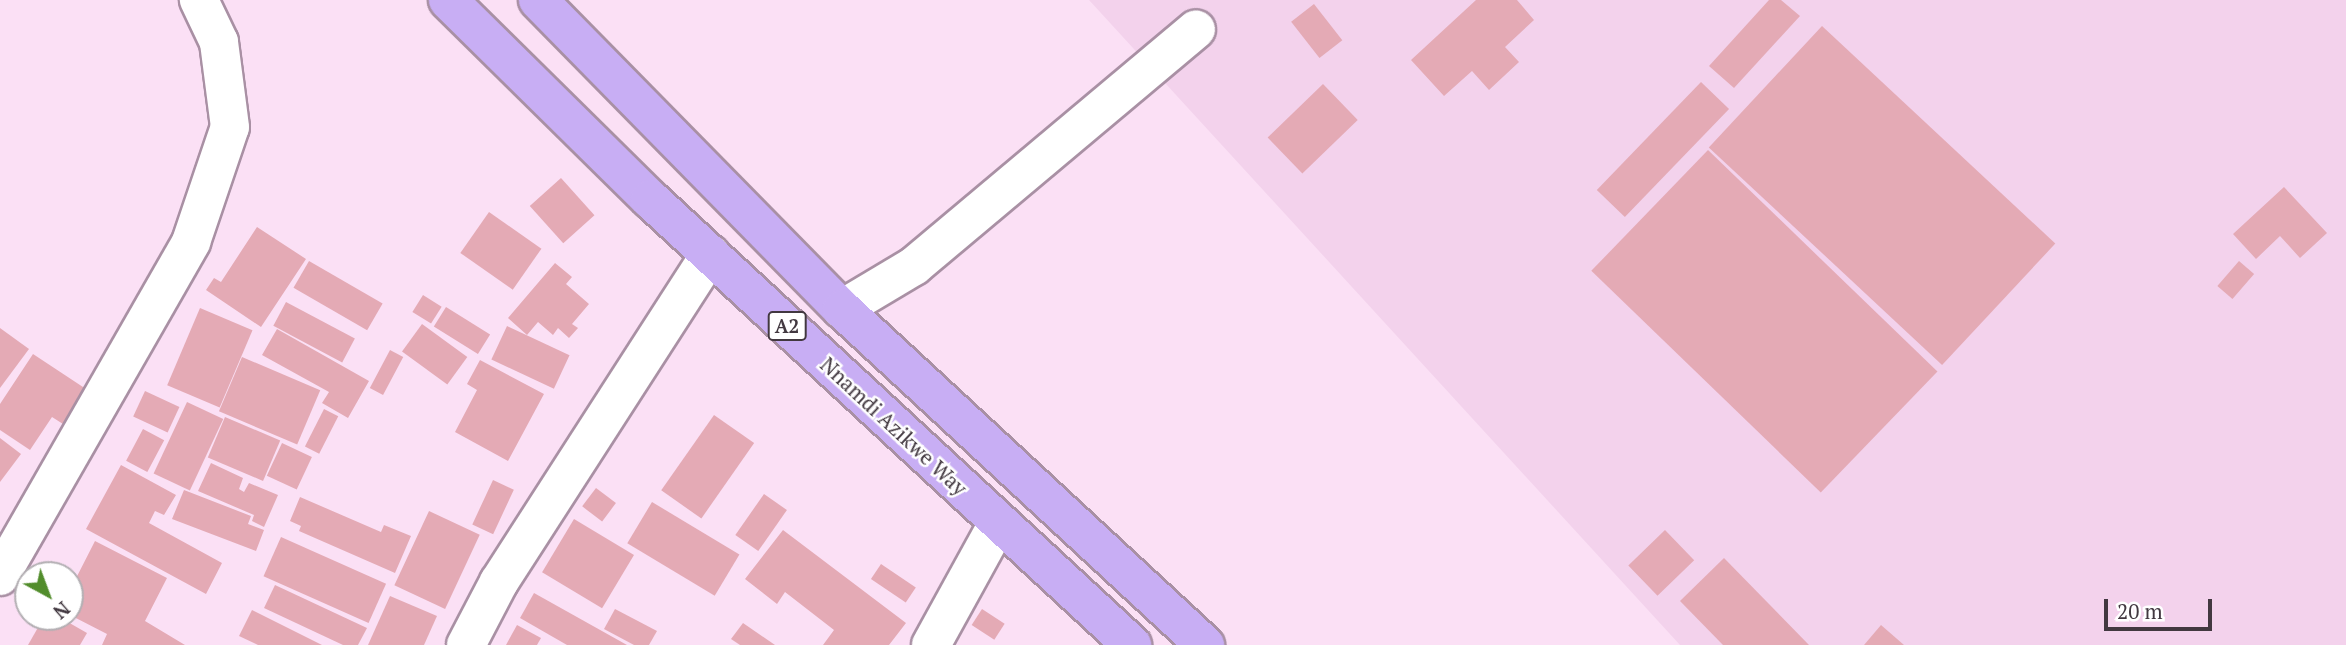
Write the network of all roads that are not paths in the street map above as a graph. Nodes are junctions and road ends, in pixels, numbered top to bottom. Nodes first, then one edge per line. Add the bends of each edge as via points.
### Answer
1 (199, 0) edge
2 (448, 0) edge
3 (538, 0) edge
4 (1196, 29) dead end
5 (710, 254) junction
6 (842, 309) junction
7 (998, 523) junction
8 (0, 576) edge
9 (466, 645) edge
10 (931, 645) edge
11 (1132, 645) edge
12 (1205, 645) edge

1 - 8 street via 219,42 230,127 191,242
2 - 5 highway, Nnamdi Azikwe Way / A2
3 - 6 highway, A2
4 - 6 street via 914,266
5 - 7 highway, Nnamdi Azikwe Way / A2
5 - 9 street via 499,582
6 - 12 highway, A2
7 - 10 street
7 - 11 highway, Nnamdi Azikwe Way / A2

